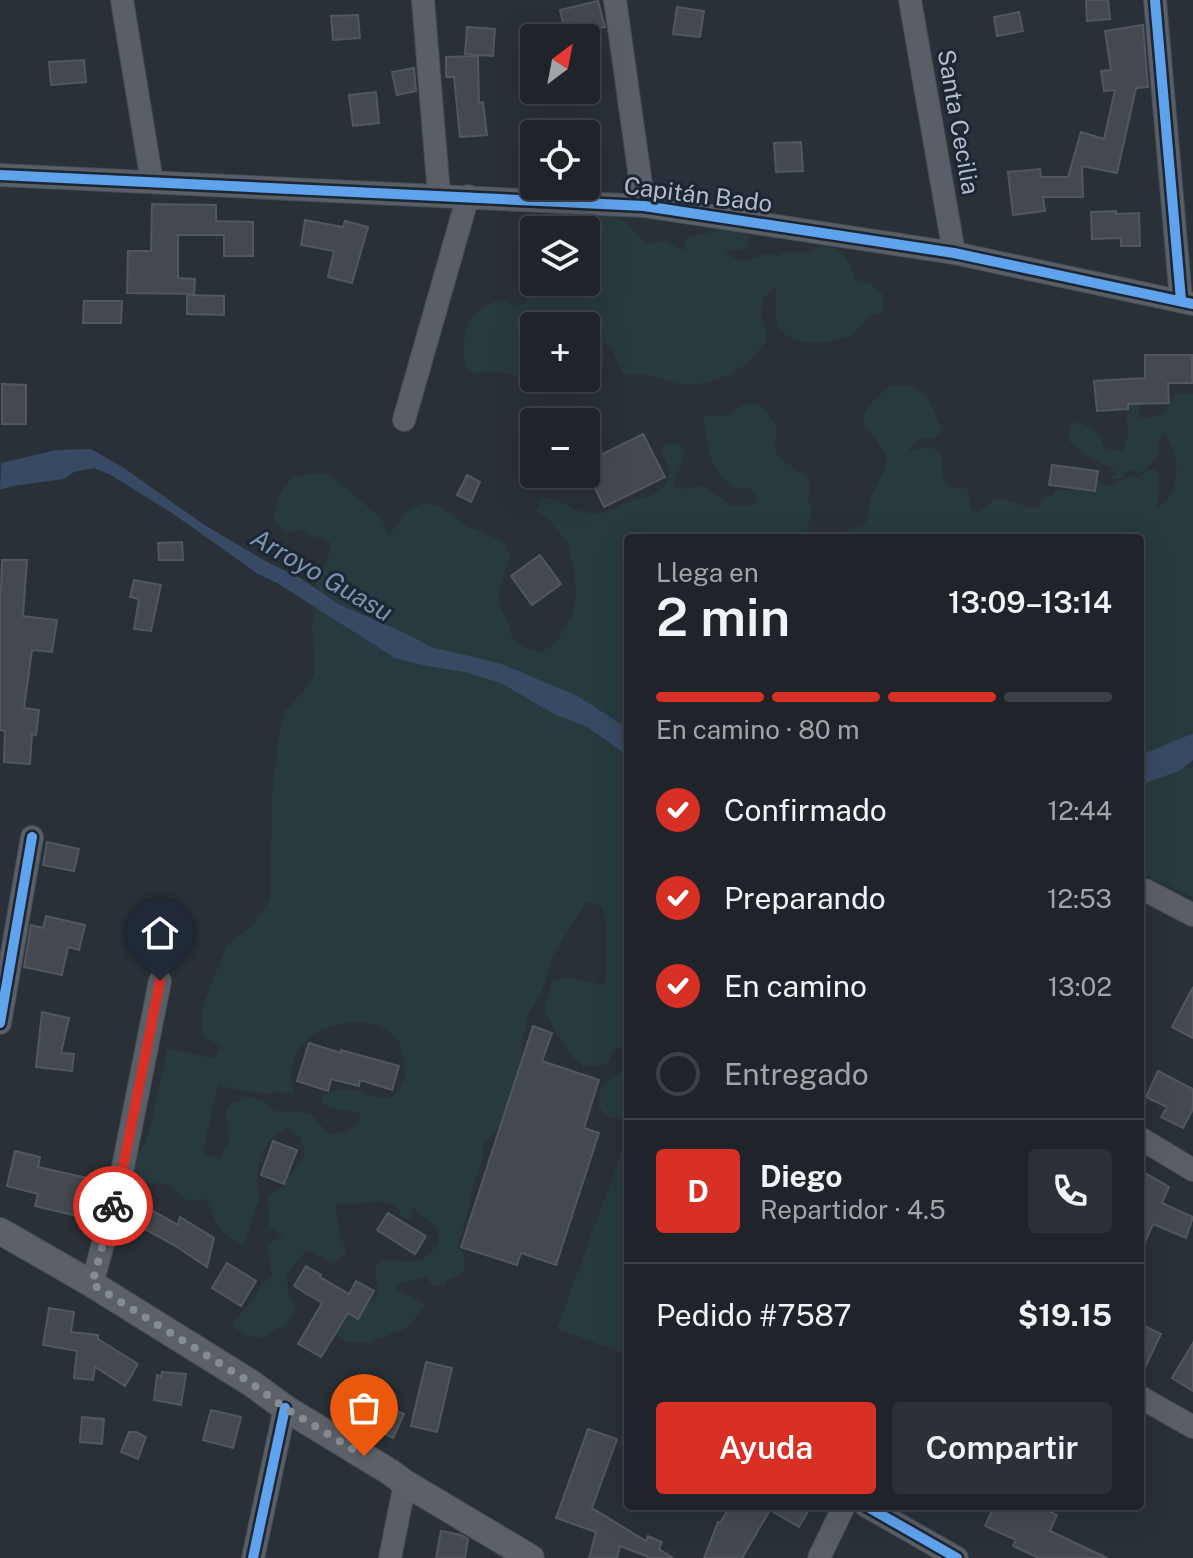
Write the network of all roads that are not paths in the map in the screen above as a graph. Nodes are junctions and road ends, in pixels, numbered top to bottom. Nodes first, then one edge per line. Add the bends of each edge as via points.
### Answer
1 (122, 0) edge
2 (423, 0) edge
3 (615, 0) edge
4 (910, 0) edge
5 (1155, 0) edge
6 (0, 175) edge
7 (152, 182) junction
8 (439, 195) junction
9 (468, 196) junction
10 (644, 206) junction
11 (954, 253) junction
12 (1187, 302) edge
13 (404, 420) dead end
14 (32, 837) dead end
15 (1144, 890) edge
16 (1193, 915) edge
17 (160, 981) dead end
18 (0, 1023) edge
19 (1144, 1140) edge
20 (1193, 1170) edge
21 (0, 1231) edge
22 (92, 1284) junction
23 (1144, 1399) edge
24 (285, 1408) junction
25 (1193, 1427) edge
26 (405, 1483) junction
27 (842, 1510) edge
28 (873, 1510) edge
29 (253, 1558) edge
30 (390, 1558) edge
31 (531, 1558) edge
32 (819, 1558) edge
33 (957, 1558) edge

1 - 7 street
2 - 8 street
3 - 10 street
4 - 11 street, Santa Cecilia
5 - 12 street
6 - 7 street, Capitán Bado
7 - 8 street, Capitán Bado
8 - 9 street, Capitán Bado
9 - 10 street, Capitán Bado
9 - 13 street
10 - 11 street, Capitán Bado
11 - 12 street, Capitán Bado
14 - 18 street
15 - 16 street
17 - 22 street via 120,1182
19 - 20 street
21 - 22 main road
22 - 24 main road
23 - 25 street
24 - 26 main road
24 - 29 street
26 - 30 street
26 - 31 main road
27 - 32 street
28 - 33 street

